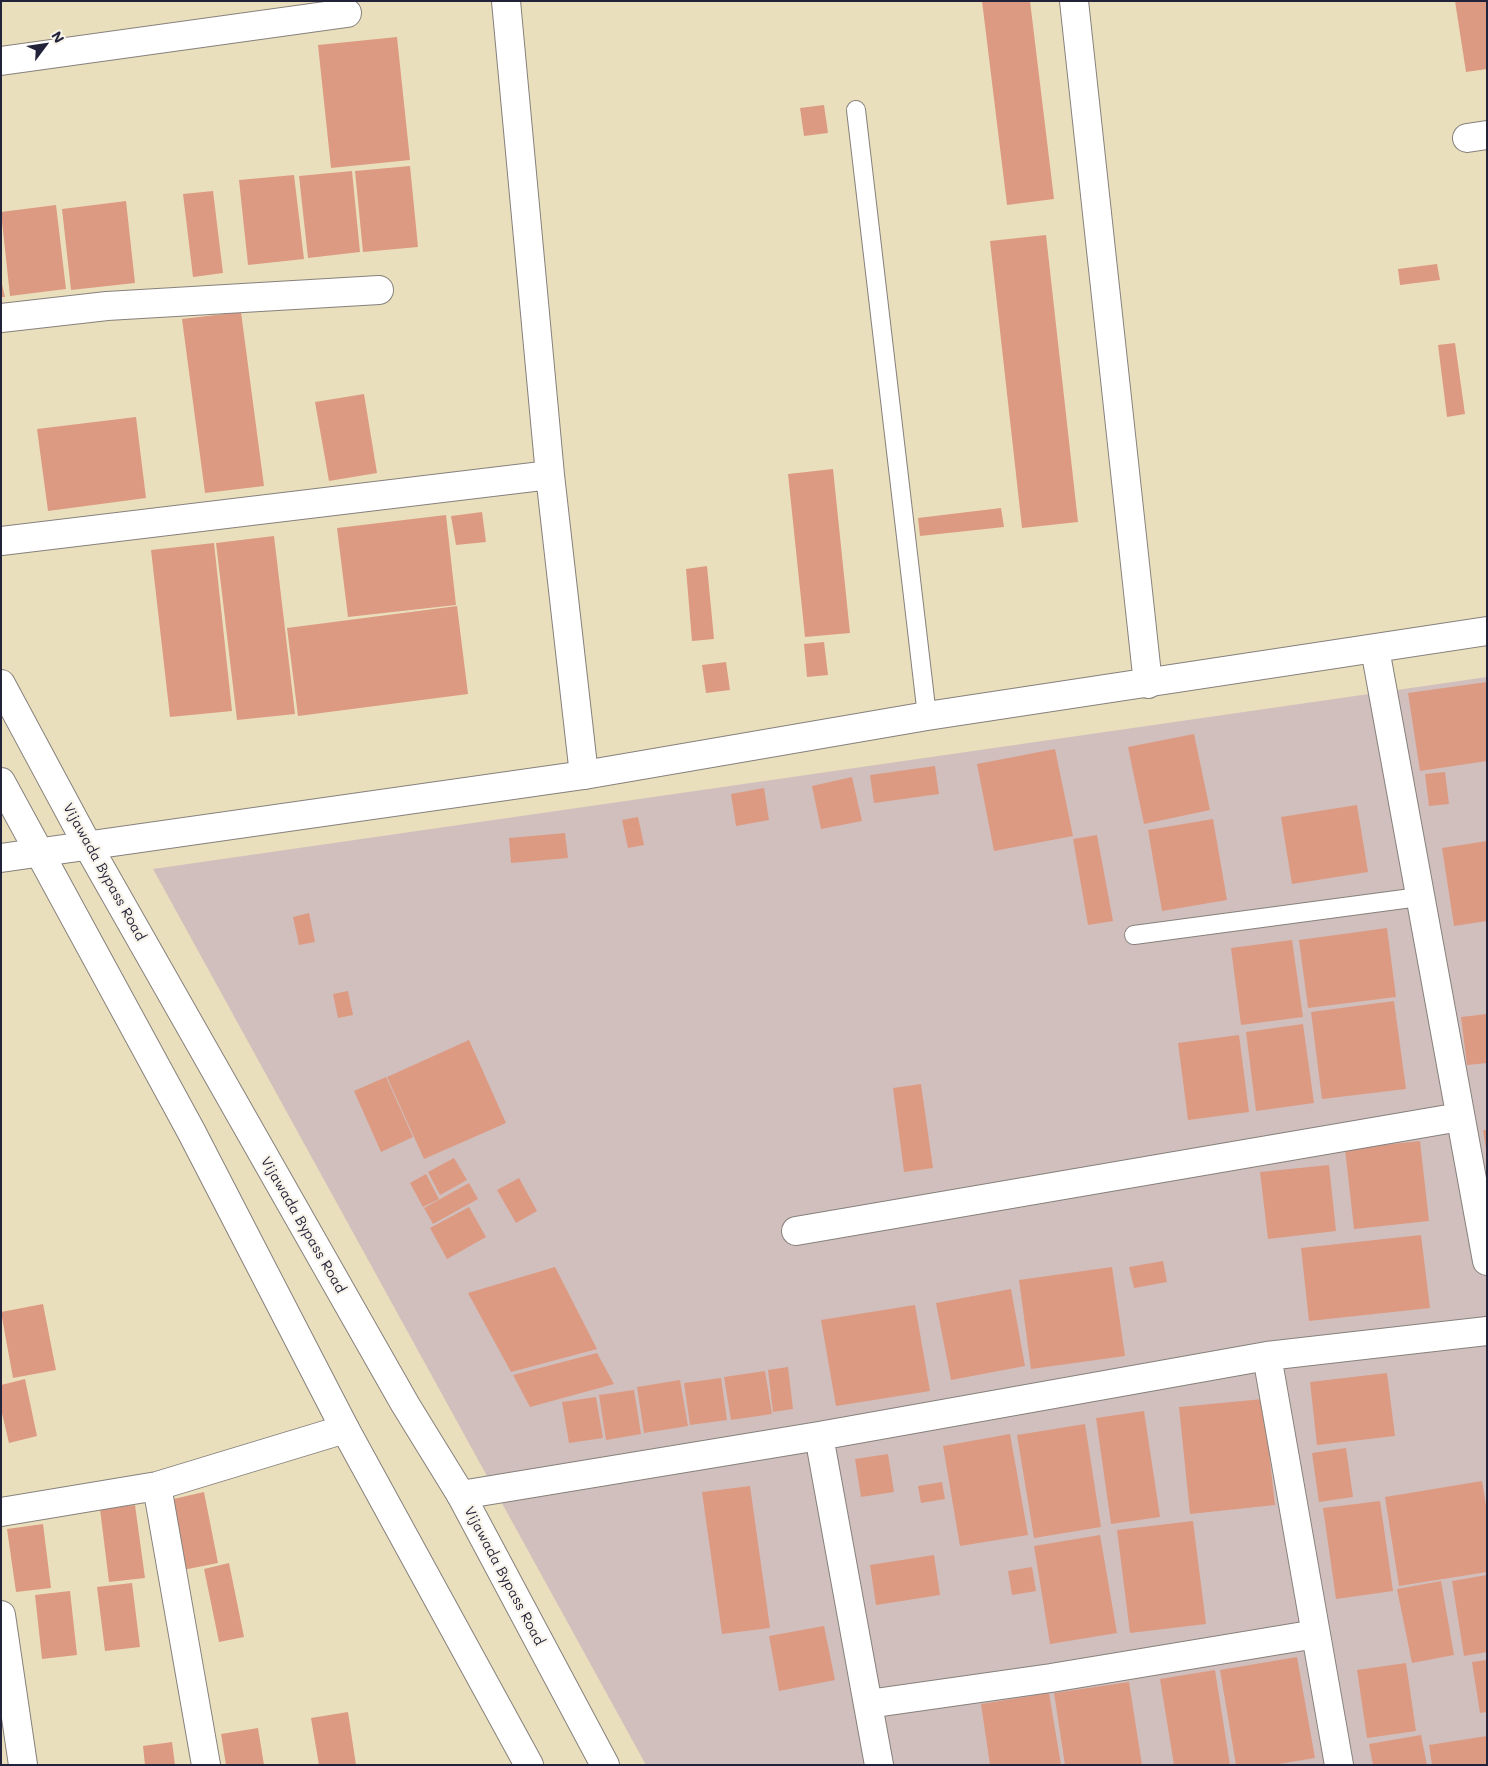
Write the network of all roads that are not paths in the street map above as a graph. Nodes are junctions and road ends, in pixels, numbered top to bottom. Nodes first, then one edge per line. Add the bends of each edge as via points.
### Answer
1 (506, 1) edge
2 (1074, 1) edge
3 (346, 13) dead end
4 (1, 61) edge
5 (856, 110) dead end
6 (379, 290) dead end
7 (1, 318) edge
8 (550, 475) junction
9 (1, 541) edge
10 (1487, 631) edge
11 (1375, 648) junction
12 (1, 684) edge
13 (1148, 684) junction
14 (927, 716) junction
15 (584, 775) junction
16 (1, 782) edge
17 (88, 846) junction
18 (38, 852) junction
19 (1, 858) edge
20 (1419, 896) junction
21 (1134, 935) dead end
22 (1460, 1117) junction
23 (796, 1231) dead end
24 (1487, 1261) edge
25 (1487, 1331) edge
26 (1267, 1356) junction
27 (345, 1429) junction
28 (819, 1436) junction
29 (157, 1486) junction
30 (461, 1495) junction
31 (1, 1512) edge
32 (1, 1615) edge
33 (1316, 1634) junction
34 (868, 1704) junction
35 (23, 1765) edge
36 (206, 1765) edge
37 (529, 1765) edge
38 (605, 1765) edge
39 (879, 1765) edge
40 (1339, 1765) edge

1 - 8 street
2 - 13 street
3 - 4 street
5 - 14 lane
6 - 7 street via 107,306
8 - 9 street
8 - 15 street
10 - 11 street
11 - 13 street
11 - 20 street
12 - 17 street, Vijawada Bypass Road
13 - 14 street
14 - 15 street
15 - 17 street
16 - 18 street
17 - 18 street
17 - 30 street, Vijawada Bypass Road via 405,1404
18 - 19 street
18 - 27 street via 191,1131
20 - 21 lane
20 - 22 street
22 - 23 street
22 - 24 street
25 - 26 street
26 - 28 street
26 - 33 street
27 - 29 street
27 - 37 street
28 - 30 street
28 - 34 street
29 - 31 street
29 - 36 street
30 - 38 street, Vijawada Bypass Road
32 - 35 street
33 - 34 street via 1051,1678
33 - 40 street
34 - 39 street

